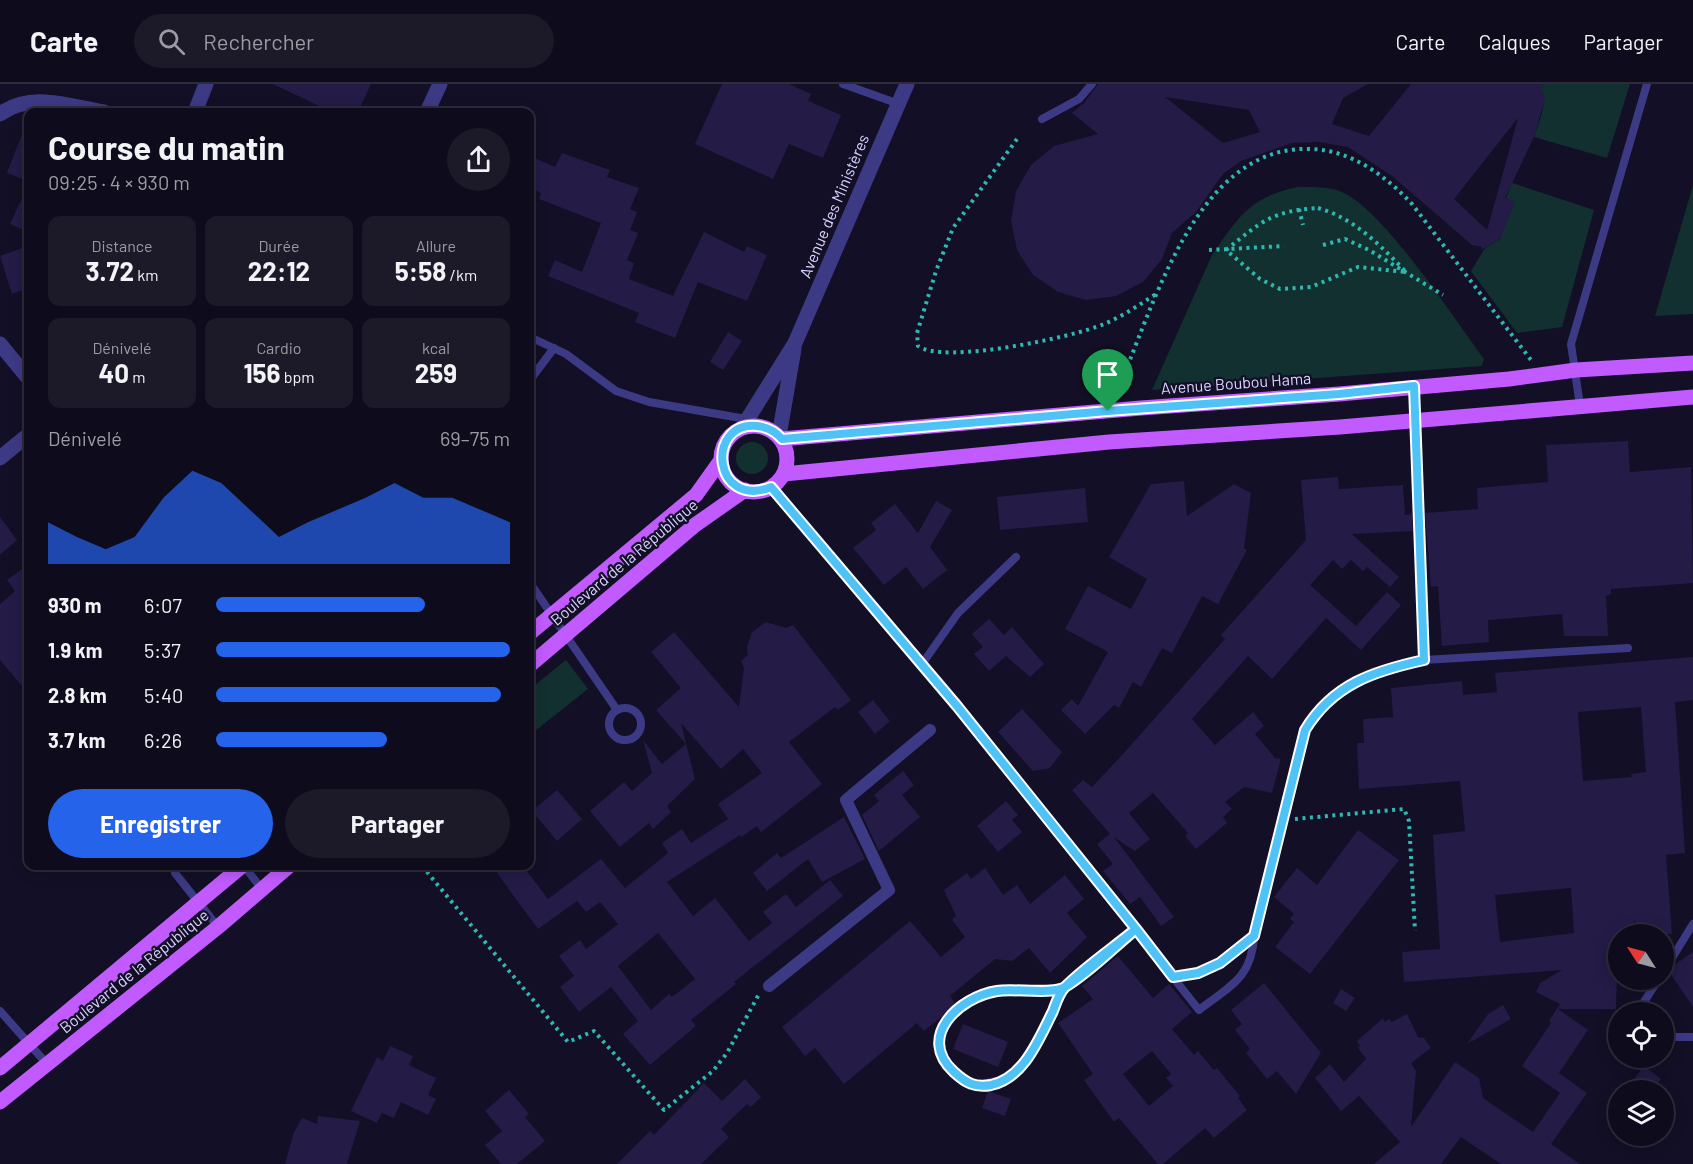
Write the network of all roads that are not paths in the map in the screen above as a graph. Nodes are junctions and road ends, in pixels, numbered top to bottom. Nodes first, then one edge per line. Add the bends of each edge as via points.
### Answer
1 (206, 84) edge
2 (440, 84) edge
3 (843, 84) edge
4 (907, 84) edge
5 (1092, 84) edge
6 (1647, 84) edge
7 (899, 104) junction
8 (79, 108) edge
9 (197, 108) edge
10 (429, 108) edge
11 (0, 114) edge
12 (1042, 119) dead end
13 (534, 339) edge
14 (795, 343) junction
15 (0, 344) edge
16 (554, 348) junction
17 (1693, 363) edge
18 (1576, 370) junction
19 (24, 373) edge
20 (534, 375) edge
21 (1414, 386) junction
22 (1693, 397) edge
23 (1580, 406) junction
24 (1417, 419) junction
25 (744, 423) junction
26 (780, 437) junction
27 (24, 438) edge
28 (0, 458) edge
29 (721, 460) junction
30 (783, 474) junction
31 (771, 487) junction
32 (745, 490) junction
33 (1016, 556) dead end
34 (534, 589) edge
35 (553, 615) junction
36 (534, 630) edge
37 (565, 636) junction
38 (1628, 648) dead end
39 (1424, 660) junction
40 (534, 662) edge
41 (921, 664) junction
42 (617, 710) dead end
43 (930, 730) dead end
44 (175, 870) edge
45 (238, 870) edge
46 (246, 870) edge
47 (284, 870) edge
48 (261, 888) junction
49 (199, 903) junction
50 (1693, 924) edge
51 (218, 927) junction
52 (1136, 929) junction
53 (1254, 936) junction
54 (1674, 955) edge
55 (1173, 977) junction
56 (769, 986) road end
57 (1063, 988) junction
58 (0, 1011) edge
59 (1674, 1037) edge
60 (1693, 1038) edge
61 (29, 1043) junction
62 (48, 1065) junction
63 (0, 1068) edge
64 (0, 1102) edge

1 - 9 street
2 - 10 street
3 - 7 lane
4 - 7 street, Avenue des Ministères
5 - 12 lane via 1079,99
6 - 18 lane via 1571,344
7 - 14 street, Avenue des Ministères
8 - 11 street via 23,101
13 - 16 lane
14 - 25 street, Avenue des Ministères
14 - 26 street, Avenue des Ministères
15 - 19 street
16 - 20 lane
16 - 25 lane via 616,391
17 - 18 main road, Avenue Boubou Hama
18 - 21 main road, Avenue Boubou Hama
18 - 23 lane
21 - 24 lane
21 - 26 main road, Avenue Boubou Hama
22 - 23 main road
23 - 24 main road
24 - 30 main road via 1109,442
24 - 39 lane
25 - 26 main road via 762,426
25 - 29 main road via 727,441
26 - 30 main road via 788,456
27 - 28 street
29 - 32 main road via 726,476
29 - 35 main road, Boulevard de la République via 696,495
30 - 31 main road
31 - 32 main road
31 - 41 lane
32 - 37 main road, Boulevard de la République via 695,525
33 - 41 lane via 958,613
34 - 35 lane
35 - 36 main road, Boulevard de la République
35 - 37 lane
37 - 40 main road, Boulevard de la République
37 - 42 lane
38 - 39 lane
39 - 53 lane via 1393,667 1338,691 1318,709 1305,730
41 - 52 lane
43 - 56 street via 846,800 889,890
44 - 49 lane
45 - 49 main road, Boulevard de la République
46 - 48 lane
47 - 48 main road, Boulevard de la République
48 - 51 main road, Boulevard de la République
49 - 51 lane
49 - 61 main road, Boulevard de la République
50 - 54 lane
51 - 62 main road, Boulevard de la République
52 - 55 lane
52 - 57 lane
53 - 55 lane via 1220,963 1198,973
53 - 55 lane via 1250,964 1242,976 1199,1010
57 - 57 lane via 996,991 967,1002 948,1017 939,1034 942,1058 963,1081 976,1086 1012,1077 1038,1042
58 - 61 lane
59 - 60 lane
61 - 62 lane
61 - 63 main road, Boulevard de la République
62 - 64 main road, Boulevard de la République

